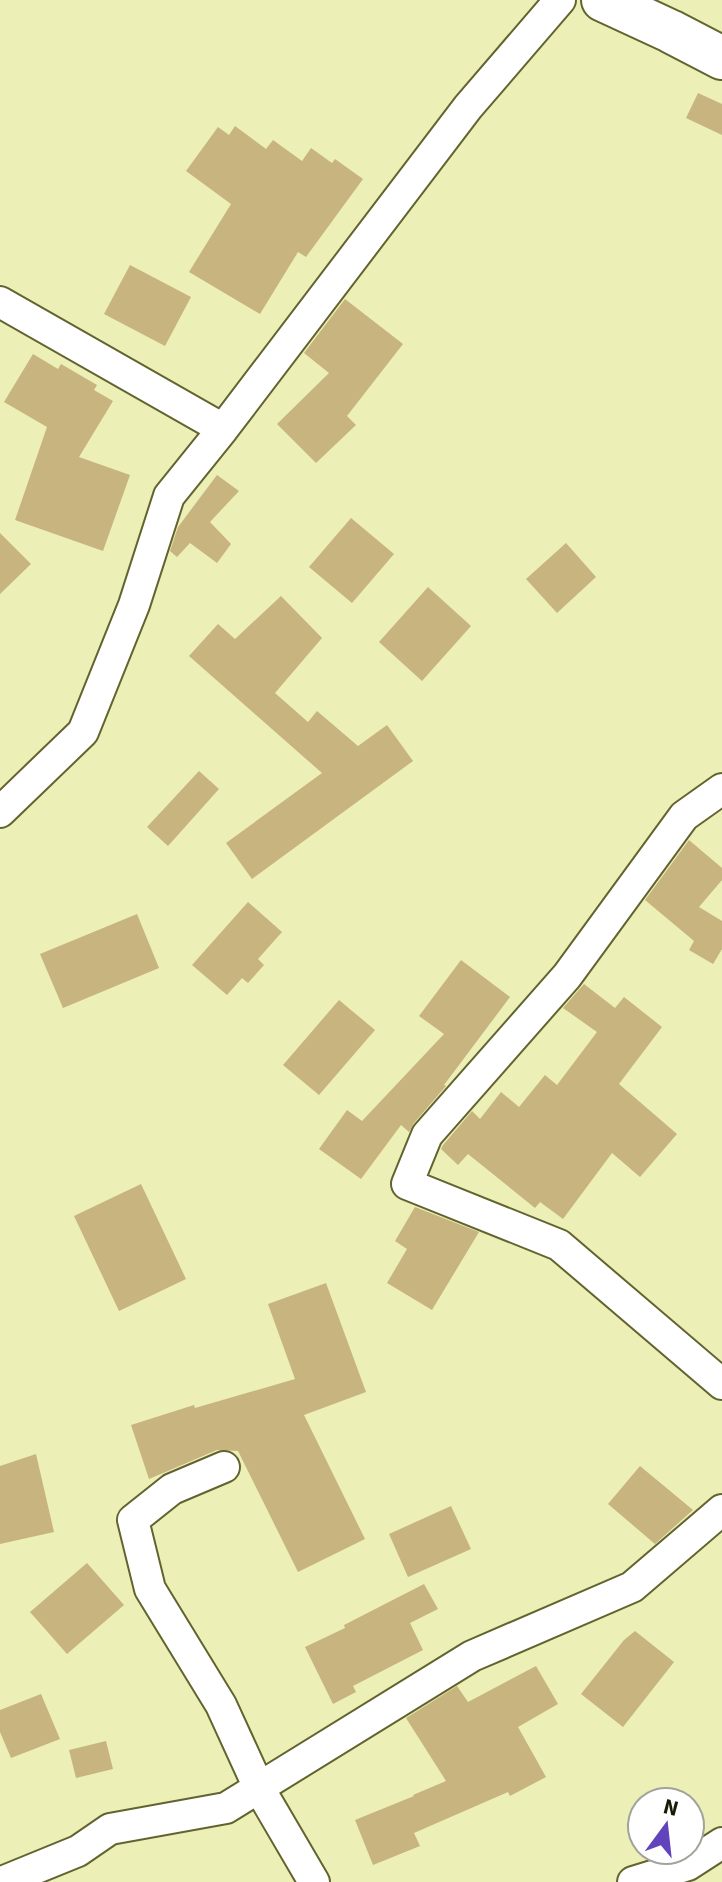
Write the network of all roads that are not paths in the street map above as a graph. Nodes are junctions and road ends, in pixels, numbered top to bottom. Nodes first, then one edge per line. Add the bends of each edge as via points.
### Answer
1 (560, 0) edge
2 (603, 0) edge
3 (722, 58) edge
4 (0, 302) edge
5 (223, 429) junction
6 (722, 789) edge
7 (0, 812) edge
8 (722, 1384) edge
9 (224, 1467) dead end
10 (722, 1510) edge
11 (259, 1788) junction
12 (722, 1843) edge
13 (2, 1882) edge
14 (314, 1882) edge
15 (633, 1882) edge

1 - 5 street via 468,107
2 - 3 street
4 - 5 street
5 - 7 street via 169,496 134,605 83,732
6 - 8 street via 684,816 567,976 427,1135 407,1184 559,1245
9 - 11 street via 172,1489 133,1520 150,1589 221,1705
10 - 11 street via 632,1587 472,1656
11 - 13 street via 226,1808 110,1829 78,1851
11 - 14 street
12 - 15 street via 688,1865

